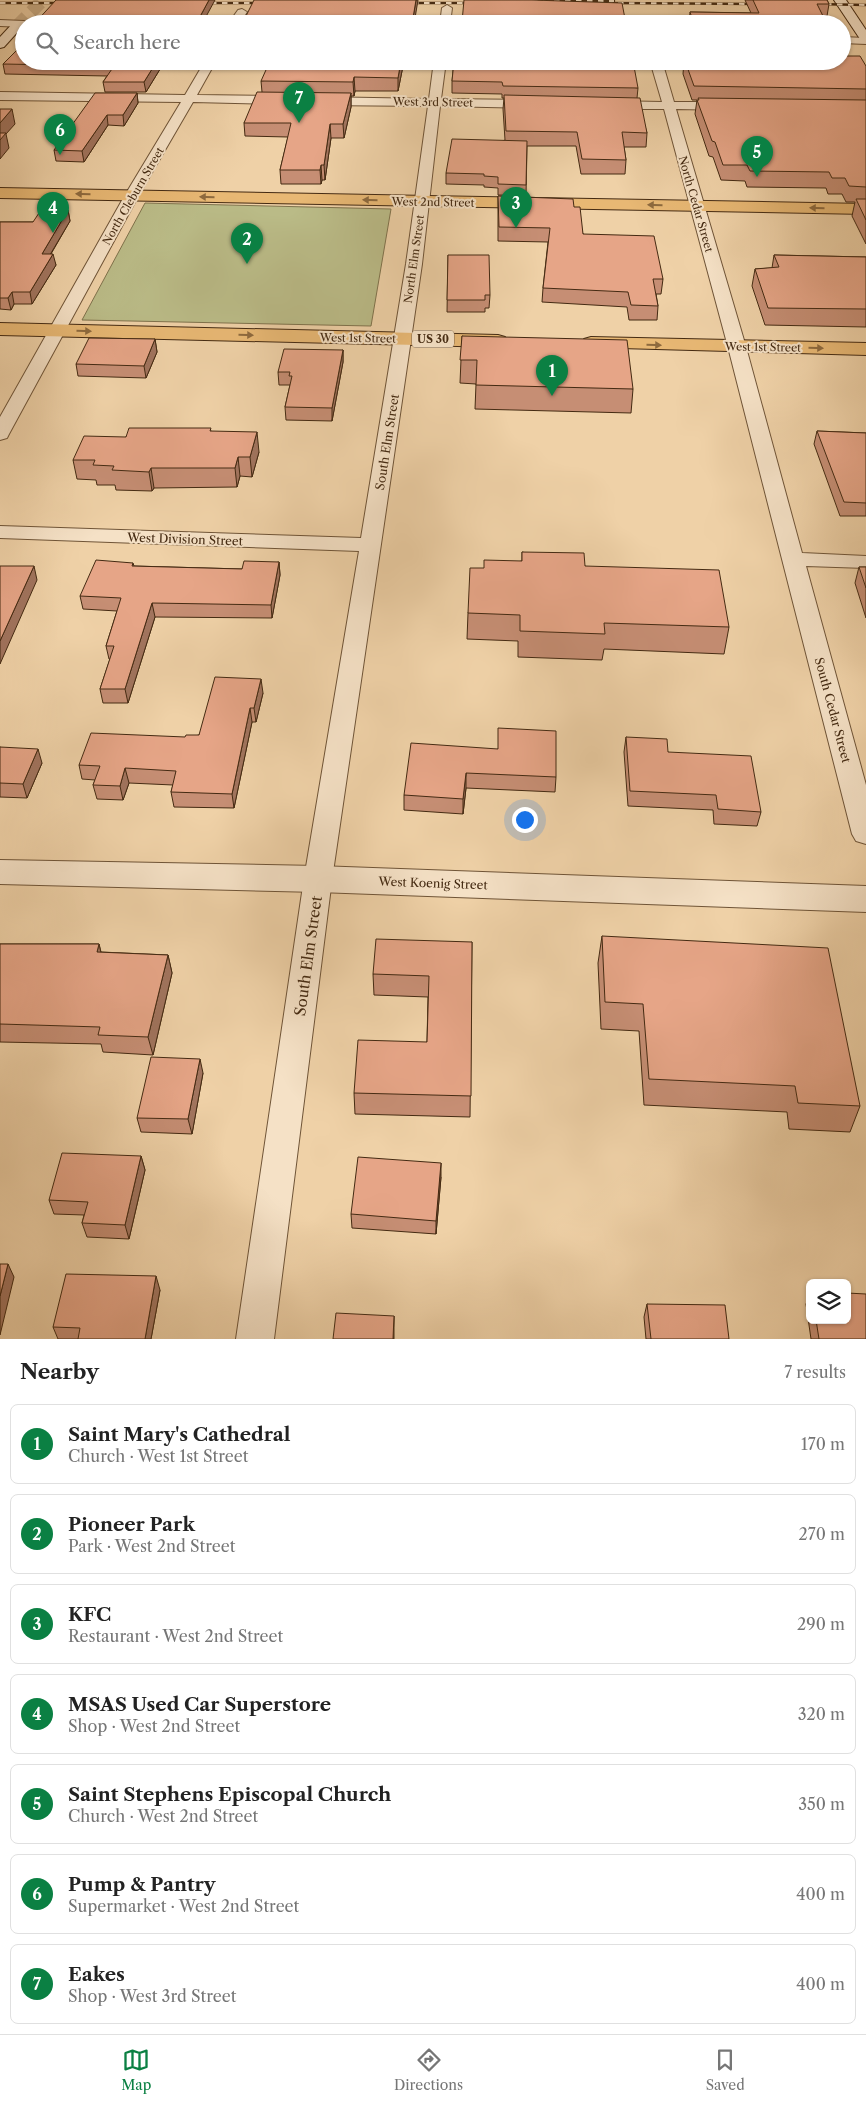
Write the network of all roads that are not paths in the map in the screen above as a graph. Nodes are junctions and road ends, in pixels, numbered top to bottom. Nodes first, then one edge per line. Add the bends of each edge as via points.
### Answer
1 (840, 0) edge
2 (447, 8) dead end
3 (242, 12) dead end
4 (240, 15) edge
5 (446, 15) edge
6 (850, 15) edge
7 (851, 17) edge
8 (0, 23) edge
9 (15, 24) edge
10 (15, 30) tunnel mouth
11 (865, 38) edge
12 (851, 39) edge
13 (0, 44) edge
14 (206, 70) edge
15 (439, 70) edge
16 (658, 70) edge
17 (0, 96) edge
18 (189, 99) junction
19 (435, 102) junction
20 (542, 104) edge
21 (600, 105) edge
22 (668, 106) junction
23 (738, 107) edge
24 (0, 193) edge
25 (132, 195) junction
26 (422, 202) junction
27 (696, 206) junction
28 (866, 210) edge
29 (0, 330) edge
30 (56, 331) junction
31 (403, 339) junction
32 (521, 342) edge
33 (570, 343) edge
34 (737, 347) junction
35 (866, 349) edge
36 (0, 434) edge
37 (0, 532) edge
38 (370, 545) junction
39 (793, 559) junction
40 (866, 562) edge
41 (866, 834) edge
42 (0, 872) edge
43 (318, 880) junction
44 (866, 899) edge
45 (255, 1339) edge

1 - 6 street
2 - 5 street
3 - 4 street
7 - 11 street
8 - 9 street
10 - 13 street
11 - 12 street
14 - 18 street, North Cleburn Street
15 - 19 street, North Elm Street
16 - 22 street, North Cedar Street
17 - 18 street, West 3rd Street
18 - 19 street, West 3rd Street
18 - 25 street, North Cleburn Street
19 - 20 street, West 3rd Street
19 - 26 street, North Elm Street
21 - 22 street
22 - 23 street
22 - 27 street, North Cedar Street
25 -> 24 highway, West 2nd Street
26 -> 25 highway, West 2nd Street
25 - 30 street, North Cleburn Street
27 -> 26 highway, West 2nd Street
26 - 31 street, North Elm Street
28 -> 27 highway, West 2nd Street
27 - 34 street, North Cedar Street
29 - 30 highway, West 1st Street / US 30
30 -> 31 highway, West 1st Street / US 30
30 - 36 street, North Cleburn Street
31 - 32 highway, West 1st Street / US 30
31 - 38 street, South Elm Street
33 -> 34 highway, West 1st Street
34 -> 35 highway, West 1st Street
34 - 39 street
37 - 38 street, West Division Street
38 - 43 street, South Elm Street
39 - 40 street
39 - 41 street, South Cedar Street
42 - 43 street, West Koenig Street
43 - 44 street, West Koenig Street
43 - 45 street, South Elm Street

